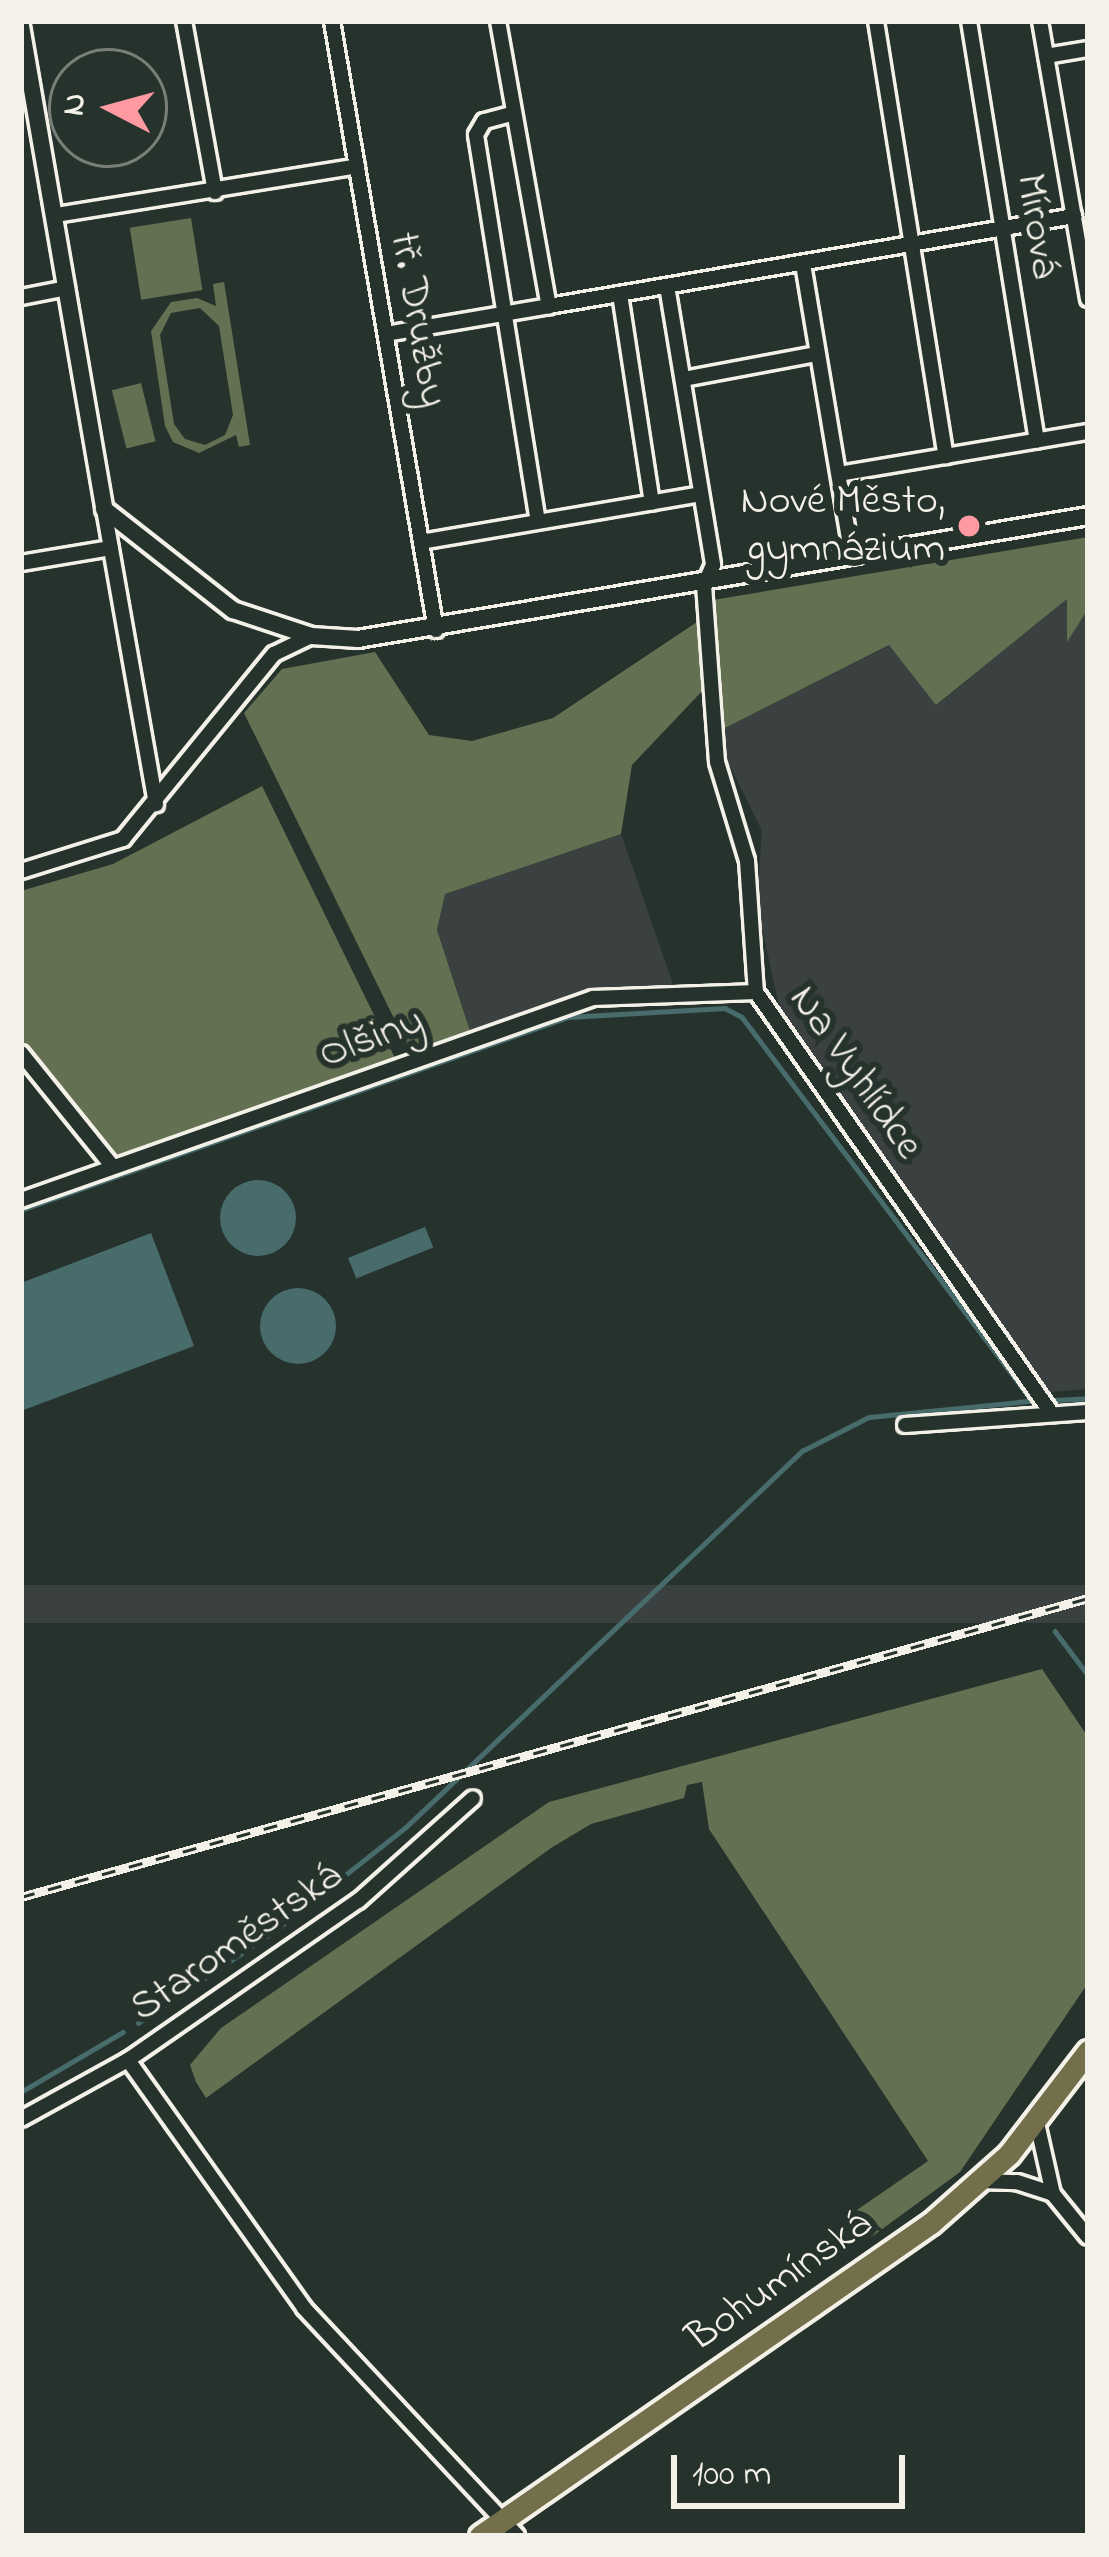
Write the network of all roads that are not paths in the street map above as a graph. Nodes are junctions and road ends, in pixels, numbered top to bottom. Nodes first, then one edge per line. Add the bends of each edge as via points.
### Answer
1 (184, 21) edge
2 (332, 21) edge
3 (498, 21) edge
4 (876, 21) edge
5 (969, 21) edge
6 (1040, 21) edge
7 (21, 26) edge
8 (1088, 49) edge
9 (1046, 56) junction
10 (512, 114) junction
11 (357, 166) junction
12 (215, 192) junction
13 (56, 215) junction
14 (1074, 216) junction
15 (1004, 231) junction
16 (914, 245) junction
17 (803, 263) junction
18 (667, 286) junction
19 (67, 289) junction
20 (620, 294) junction
21 (21, 297) edge
22 (1088, 298) edge
23 (550, 306) junction
24 (506, 314) junction
25 (386, 334) junction
26 (817, 354) junction
27 (683, 379) junction
28 (1088, 432) edge
29 (1037, 441) junction
30 (946, 456) junction
31 (839, 474) junction
32 (701, 494) junction
33 (652, 503) junction
34 (104, 509) junction
35 (1088, 516) edge
36 (538, 521) junction
37 (421, 542) junction
38 (111, 548) junction
39 (852, 557) junction
40 (21, 563) edge
41 (704, 585) junction
42 (436, 630) junction
43 (310, 636) junction
44 (156, 804) junction
45 (21, 871) edge
46 (756, 992) junction
47 (21, 1053) edge
48 (113, 1167) junction
49 (21, 1200) edge
50 (1088, 1412) edge
51 (1052, 1414) junction
52 (905, 1425) dead end
53 (473, 1798) dead end
54 (1088, 2051) edge
55 (128, 2060) junction
56 (21, 2120) edge
57 (1036, 2123) junction
58 (981, 2181) junction
59 (1053, 2194) junction
60 (1088, 2237) edge
61 (510, 2528) edge
62 (480, 2536) edge

1 - 12 street
2 - 11 street, tř. Družby
3 - 10 street
4 - 16 street
5 - 15 street, Mírová
6 - 9 street, Mírová
7 - 13 street
8 - 9 street
9 - 14 street, Mírová
10 - 23 street
10 - 24 street via 484,121 476,135
11 - 12 street
11 - 25 street, tř. Družby
12 - 13 street
13 - 19 street
14 - 15 street
14 - 22 street, Mírová
15 - 16 street
15 - 29 street, Mírová
16 - 17 street
16 - 30 street
17 - 18 street
17 - 26 street
18 - 20 street
18 - 27 street, Na Vyhlídce
19 - 21 street
19 - 34 street
20 - 23 street
20 - 33 street
23 - 24 street
24 - 25 street
24 - 36 street
25 - 37 street, tř. Družby
26 - 27 street
26 - 31 street
27 - 32 street, Na Vyhlídce
28 - 29 street
29 - 30 street
30 - 31 street
31 - 39 street
32 - 33 street
32 - 41 street, Na Vyhlídce via 712,565
33 - 36 street
34 - 38 street
34 - 43 street via 196,587
35 - 39 street
36 - 37 street
37 - 42 street, tř. Družby
38 - 40 street
38 - 44 street
39 - 41 street
41 - 42 street
41 - 46 street, Na Vyhlídce via 717,763 747,861
42 - 43 street
43 - 44 street via 274,654
44 - 45 street via 122,839
46 - 48 street, Olšiny via 593,998
46 - 51 street, Na Vyhlídce
47 - 48 street
48 - 49 street, Olšiny
50 - 51 street
51 - 52 street
53 - 55 street, Staroměstská via 358,1901
54 - 57 main road, Bohumínská
55 - 56 street, Staroměstská
55 - 61 street via 304,2308
57 - 58 main road, Bohumínská
57 - 59 street
58 - 59 street
58 - 61 main road, Bohumínská
59 - 60 street
61 - 62 main road, Bohumínská

